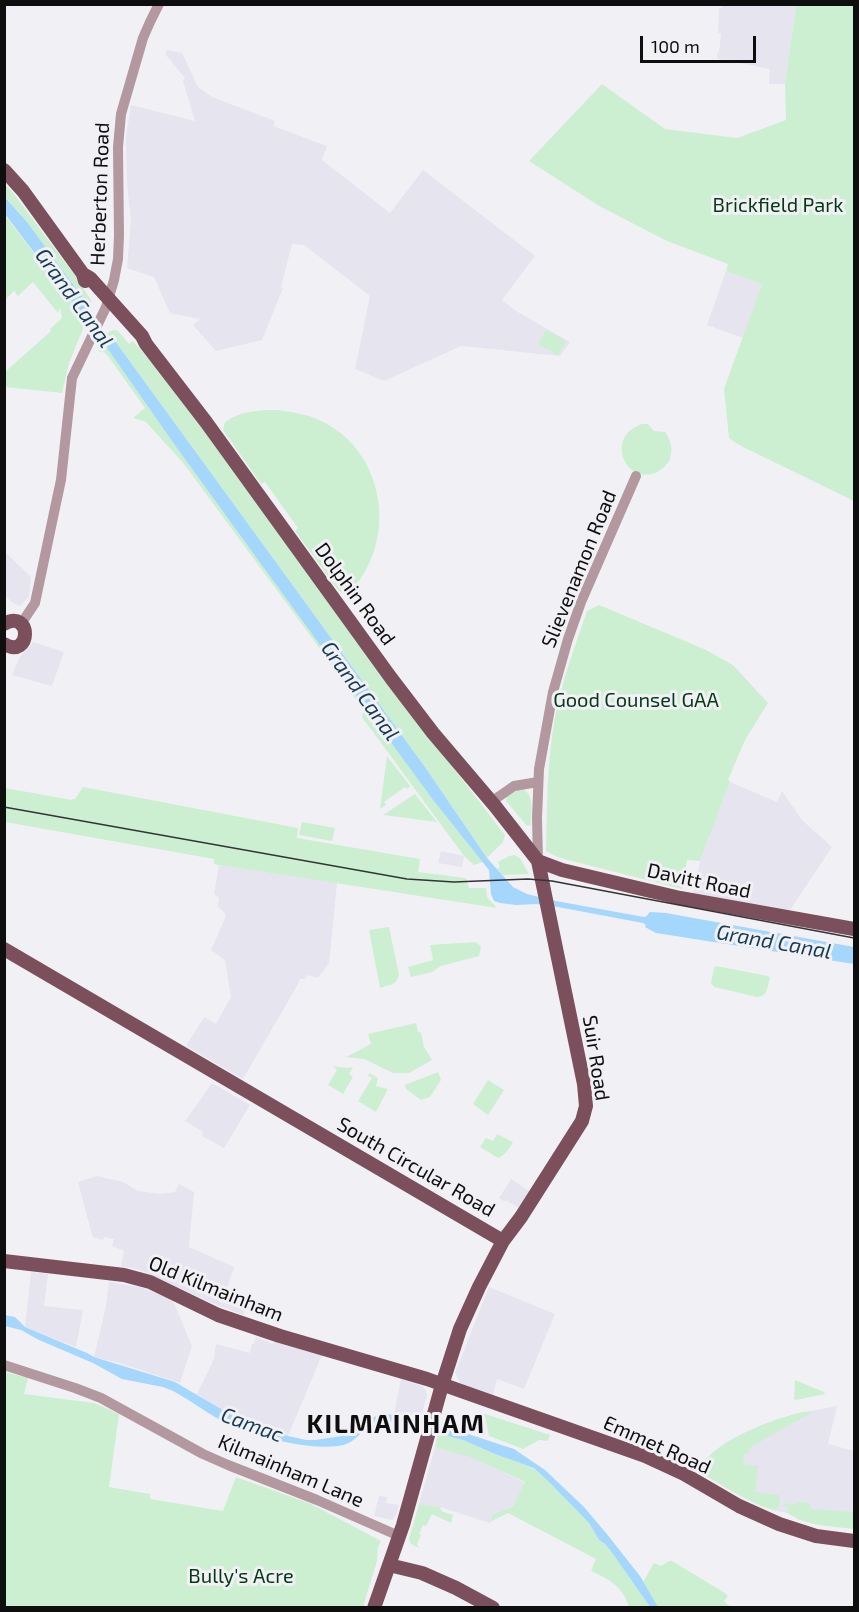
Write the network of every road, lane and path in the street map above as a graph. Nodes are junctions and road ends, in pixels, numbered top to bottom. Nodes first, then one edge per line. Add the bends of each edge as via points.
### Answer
1 (159, 4) edge
2 (4, 170) edge
3 (105, 308) junction
4 (636, 476) dead end
5 (4, 624) edge
6 (21, 624) junction
7 (7, 645) edge
8 (4, 660) edge
9 (538, 782) junction
10 (492, 802) junction
11 (538, 861) junction
12 (855, 929) edge
13 (4, 949) edge
14 (503, 1241) junction
15 (4, 1262) edge
16 (4, 1365) edge
17 (442, 1385) junction
18 (399, 1536) junction
19 (855, 1541) edge
20 (389, 1565) junction
21 (374, 1608) edge
22 (493, 1608) edge

1 - 3 street, Herberton Road via 143,38 121,114 118,259
2 - 3 main road, Dolphin Road
3 - 6 street, Herberton Road via 72,378 61,480 35,603
3 - 10 main road, Dolphin Road via 142,336 391,678
4 - 9 street, Slievenamon Road via 568,639 547,720
5 - 6 main road
6 - 7 main road via 26,632 24,640 18,646
7 - 8 main road
9 - 10 street via 514,786
9 - 11 street, Slievenamon Road
10 - 11 main road, Dolphin Road
11 - 12 main road, Davitt Road via 680,898
11 - 14 main road, Suir Road via 585,1084 586,1106 577,1128
13 - 14 main road, South Circular Road
14 - 17 main road, South Circular Road via 460,1329
15 - 17 main road, Old Kilmainham via 135,1277 229,1319
16 - 18 street, Kilmainham Lane via 100,1398 228,1466
17 - 18 main road, South Circular Road
17 - 19 main road, Emmet Road via 645,1456 779,1524 816,1536
18 - 20 main road, South Circular Road
20 - 21 main road, South Circular Road
20 - 22 main road via 422,1573

